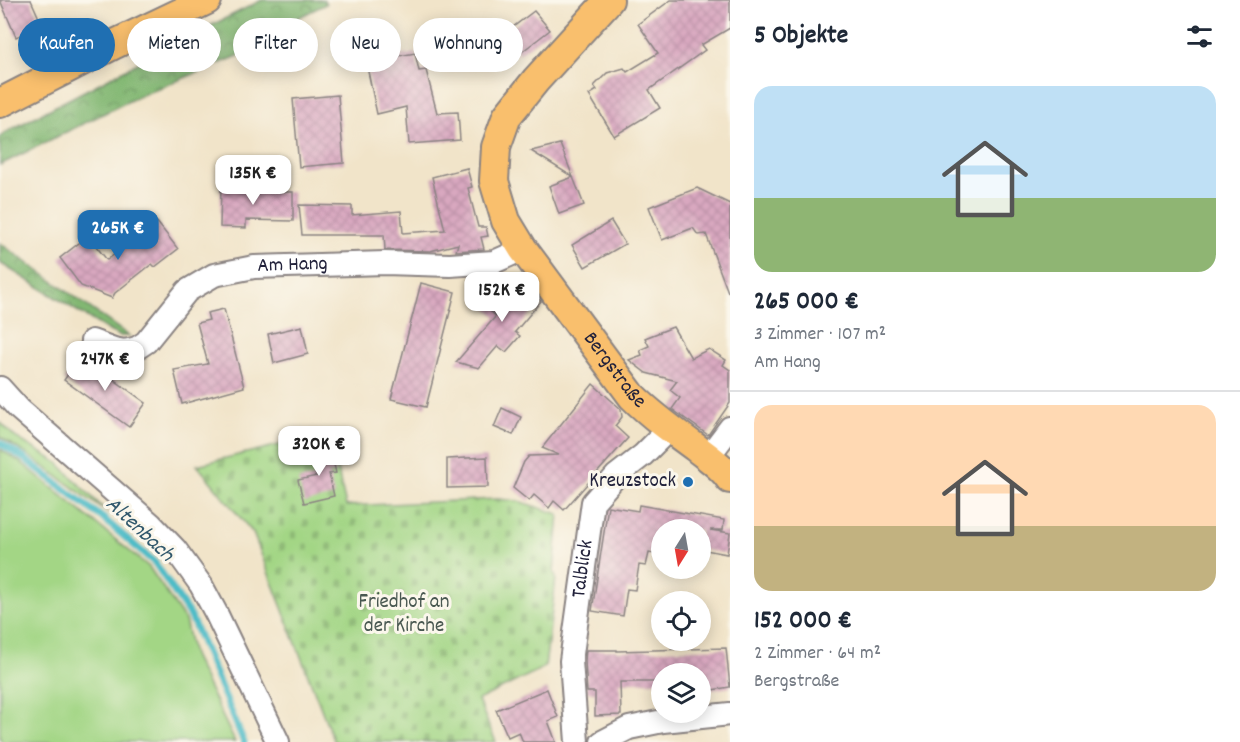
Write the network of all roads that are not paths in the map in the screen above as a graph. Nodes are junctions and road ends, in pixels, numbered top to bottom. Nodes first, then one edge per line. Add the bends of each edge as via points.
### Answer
1 (207, 0) edge
2 (609, 0) edge
3 (0, 103) edge
4 (523, 249) junction
5 (92, 341) dead end
6 (0, 388) edge
7 (670, 428) junction
8 (730, 428) edge
9 (708, 457) junction
10 (730, 479) edge
11 (730, 714) edge
12 (278, 742) edge
13 (577, 742) edge
14 (602, 742) edge

1 - 3 main road
2 - 4 main road, Bergstraße via 507,116 496,147 494,182 506,220
4 - 5 street, Am Hang via 494,262 254,267 214,275 187,291 137,348 114,350
4 - 7 main road, Bergstraße via 632,396
6 - 12 street via 175,549 216,613
7 - 9 main road, Bergstraße
7 - 13 street, Talblick via 593,502 571,661
8 - 9 street
9 - 10 main road, Bergstraße
11 - 14 street via 663,720 629,728

